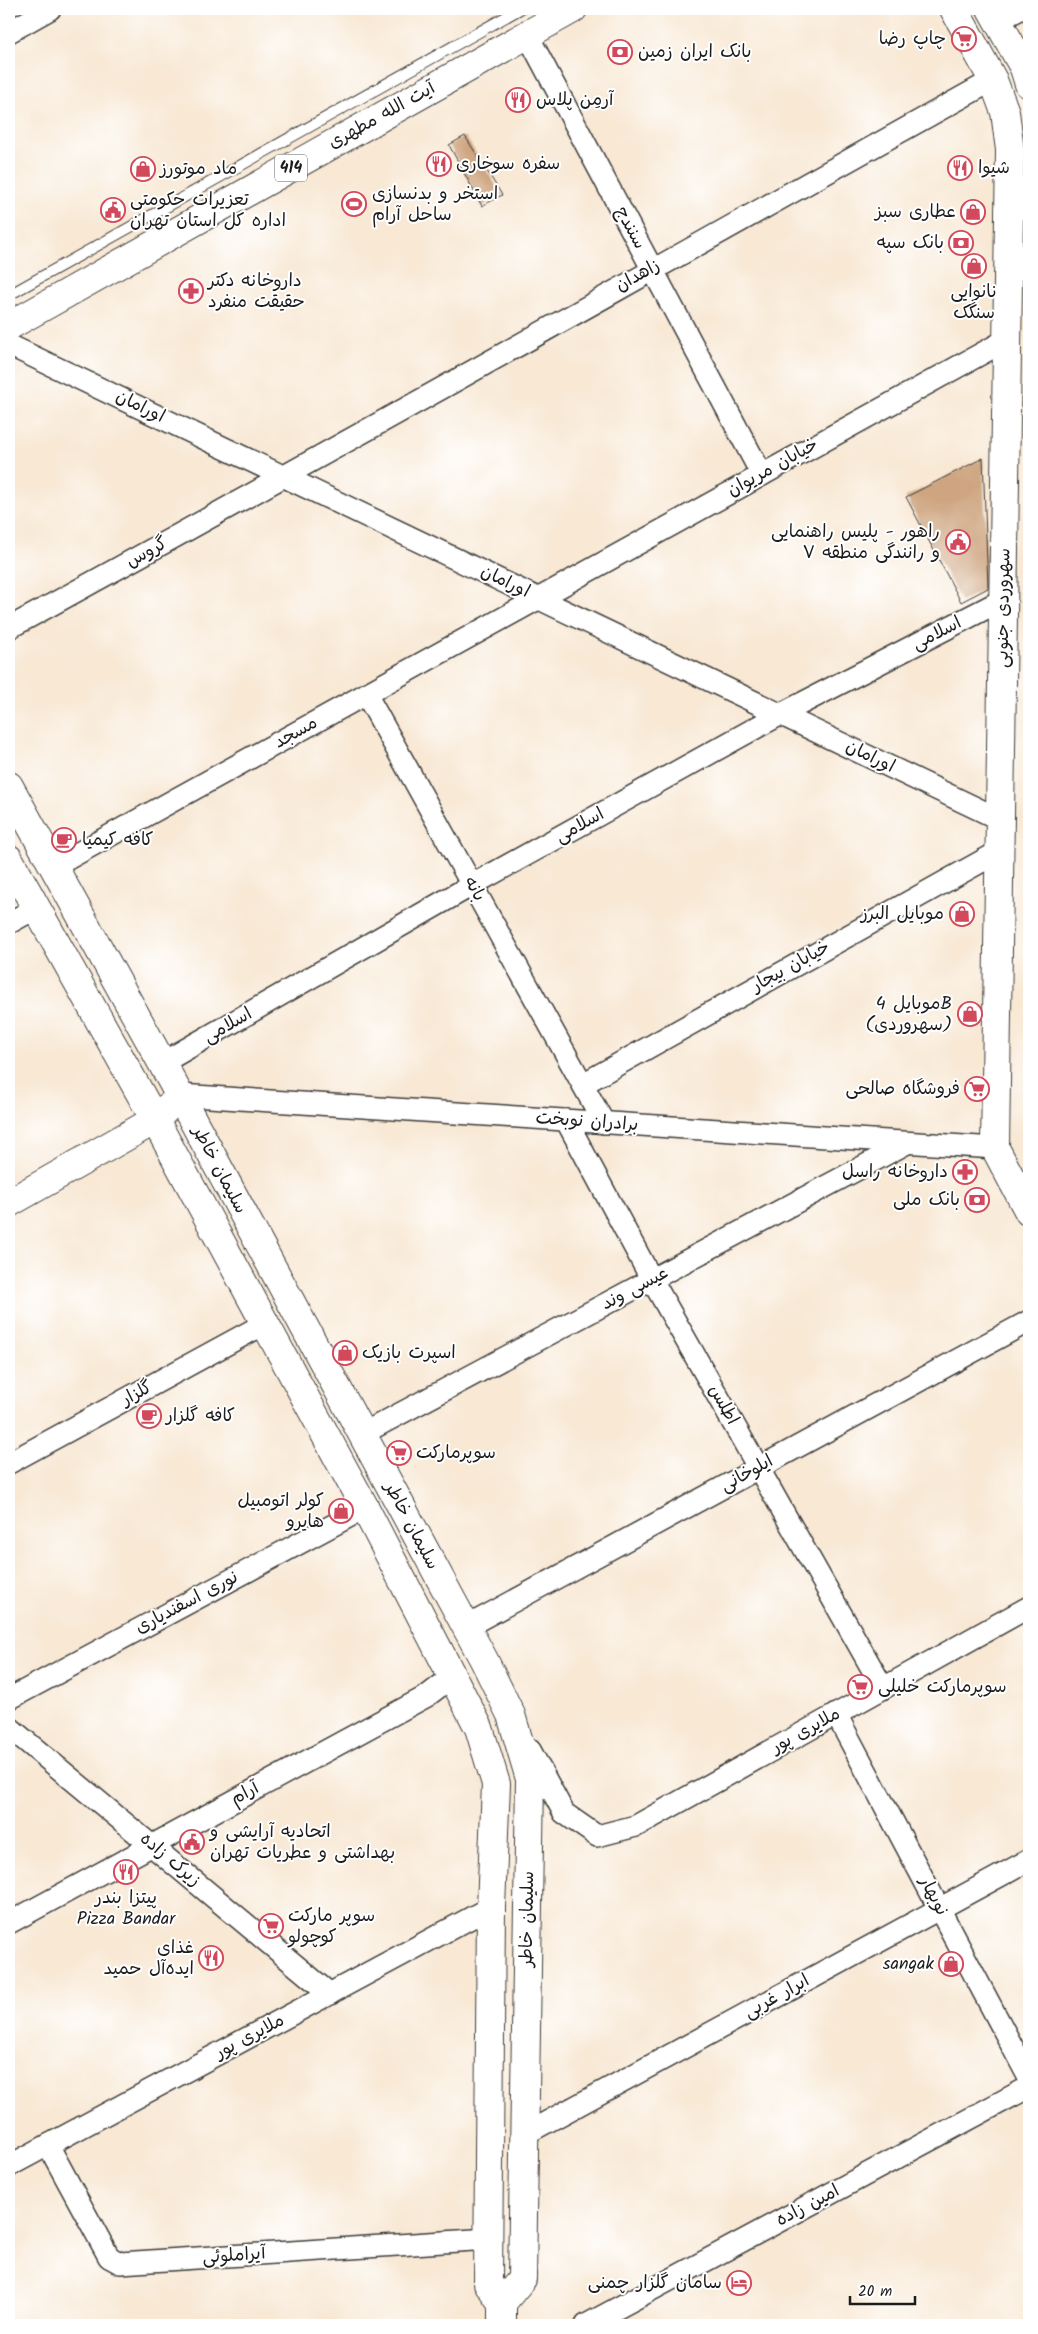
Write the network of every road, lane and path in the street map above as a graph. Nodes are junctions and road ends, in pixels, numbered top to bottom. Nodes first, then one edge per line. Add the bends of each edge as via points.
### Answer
1 (50, 9) edge
2 (573, 9) edge
3 (954, 9) edge
4 (1003, 13) edge
5 (524, 22) edge
6 (9, 32) edge
7 (993, 80) junction
8 (1029, 84) edge
9 (652, 269) junction
10 (9, 295) edge
11 (9, 326) edge
12 (1019, 339) edge
13 (9, 344) edge
14 (762, 475) junction
15 (286, 477) junction
16 (539, 598) junction
17 (1004, 599) junction
18 (9, 628) edge
19 (366, 694) junction
20 (781, 714) junction
21 (9, 786) edge
22 (1001, 820) junction
23 (1000, 851) junction
24 (9, 859) edge
25 (52, 867) junction
26 (472, 885) junction
27 (36, 908) junction
28 (9, 923) edge
29 (162, 1063) junction
30 (582, 1084) junction
31 (179, 1095) junction
32 (155, 1120) junction
33 (566, 1120) junction
34 (604, 1123) junction
35 (907, 1142) junction
36 (995, 1148) junction
37 (9, 1203) edge
38 (1029, 1212) edge
39 (652, 1280) junction
40 (1029, 1321) edge
41 (264, 1324) junction
42 (362, 1434) junction
43 (9, 1463) edge
44 (758, 1468) junction
45 (365, 1508) junction
46 (1029, 1607) edge
47 (466, 1627) junction
48 (453, 1676) junction
49 (883, 1688) junction
50 (9, 1699) edge
51 (836, 1714) junction
52 (511, 1716) junction
53 (9, 1727) edge
54 (152, 1845) junction
55 (1029, 1860) edge
56 (491, 1907) junction
57 (939, 1908) junction
58 (9, 1923) edge
59 (330, 1994) junction
60 (1029, 2078) edge
61 (1029, 2087) edge
62 (525, 2134) junction
63 (48, 2145) junction
64 (9, 2166) edge
65 (489, 2239) junction
66 (502, 2314) edge
67 (586, 2325) edge

1 - 6 street
2 - 5 main road, آیت الله مطهری / 414
3 - 7 main road, سهروردی جنوبی
4 - 8 main road
5 - 9 street, سنندج
5 - 10 lane
5 - 11 main road, آیت الله مطهری / 414
7 - 9 street, زاهدان
7 - 12 main road, سهروردی جنوبی via 1005,112 1010,150
9 - 14 street, سنندج
9 - 15 street, زاهدان
12 - 14 street, خیابان مریوان
12 - 17 main road, سهروردی جنوبی
13 - 15 street, اورامان
14 - 16 street, خیابان مریوان
15 - 16 street, اورامان
15 - 18 street, گروس
16 - 19 street, مسجد
16 - 20 street, اورامان
17 - 20 street, اسلامی
17 - 22 main road, سهروردی جنوبی
19 - 25 street, مسجد
19 - 26 street, بانه
20 - 22 street, اورامان
20 - 26 street, اسلامی
21 - 25 main road, سلیمان خاطر
22 - 23 main road, سهروردی جنوبی
23 - 30 street, خیابان بیجار
23 - 36 main road, سهروردی جنوبی
24 - 27 main road, سلیمان خاطر
25 - 29 main road, سلیمان خاطر
26 - 29 street, اسلامی
26 - 30 street, بانه
27 - 28 street
27 - 32 main road, سلیمان خاطر
29 - 31 main road, سلیمان خاطر
30 - 34 street, بانه
31 - 32 main road
31 - 33 street, برادران نوبخت
31 - 42 main road, سلیمان خاطر
32 - 37 main road
32 - 41 main road, سلیمان خاطر
33 - 34 street, برادران نوبخت
33 - 39 street, اطلس
34 - 35 street, برادران نوبخت
35 - 36 street, برادران نوبخت
35 - 39 street, عیسی وند
36 - 38 main road, سهروردی جنوبی
39 - 42 street, عیسی وند
39 - 44 street, اطلس
40 - 44 street, ایلوخانی
41 - 43 street, گلزار
41 - 45 main road, سلیمان خاطر
42 - 47 main road, سلیمان خاطر
44 - 47 street, ایلوخانی
44 - 49 street, اطلس
45 - 48 main road, سلیمان خاطر
45 - 50 street, نوری اسفندیاری
46 - 49 street, ملایری پور
47 - 52 main road, سلیمان خاطر
48 - 54 street, آرام via 427,1696
48 - 56 main road, سلیمان خاطر via 479,1728 496,1784
49 - 51 street, ملایری پور
51 - 52 street, ملایری پور via 636,1826 597,1836 564,1813
51 - 57 street, نوبهار
52 - 62 main road, سلیمان خاطر via 530,1779
53 - 54 street, زیرک زاده
54 - 58 street, آرام
54 - 59 street, زیرک زاده
55 - 57 street, ابرار غربی
56 - 59 street, ملایری پور
56 - 65 main road, سلیمان خاطر
57 - 60 street, نوبهار
57 - 62 street, ابرار غربی
59 - 63 street, ملایری پور
61 - 67 street, امین زاده
62 - 66 main road, سلیمان خاطر via 522,2278
63 - 64 street, ملایری پور
63 - 65 street, آیراملوئی via 109,2257 120,2263
65 - 66 main road, سلیمان خاطر via 488,2283

